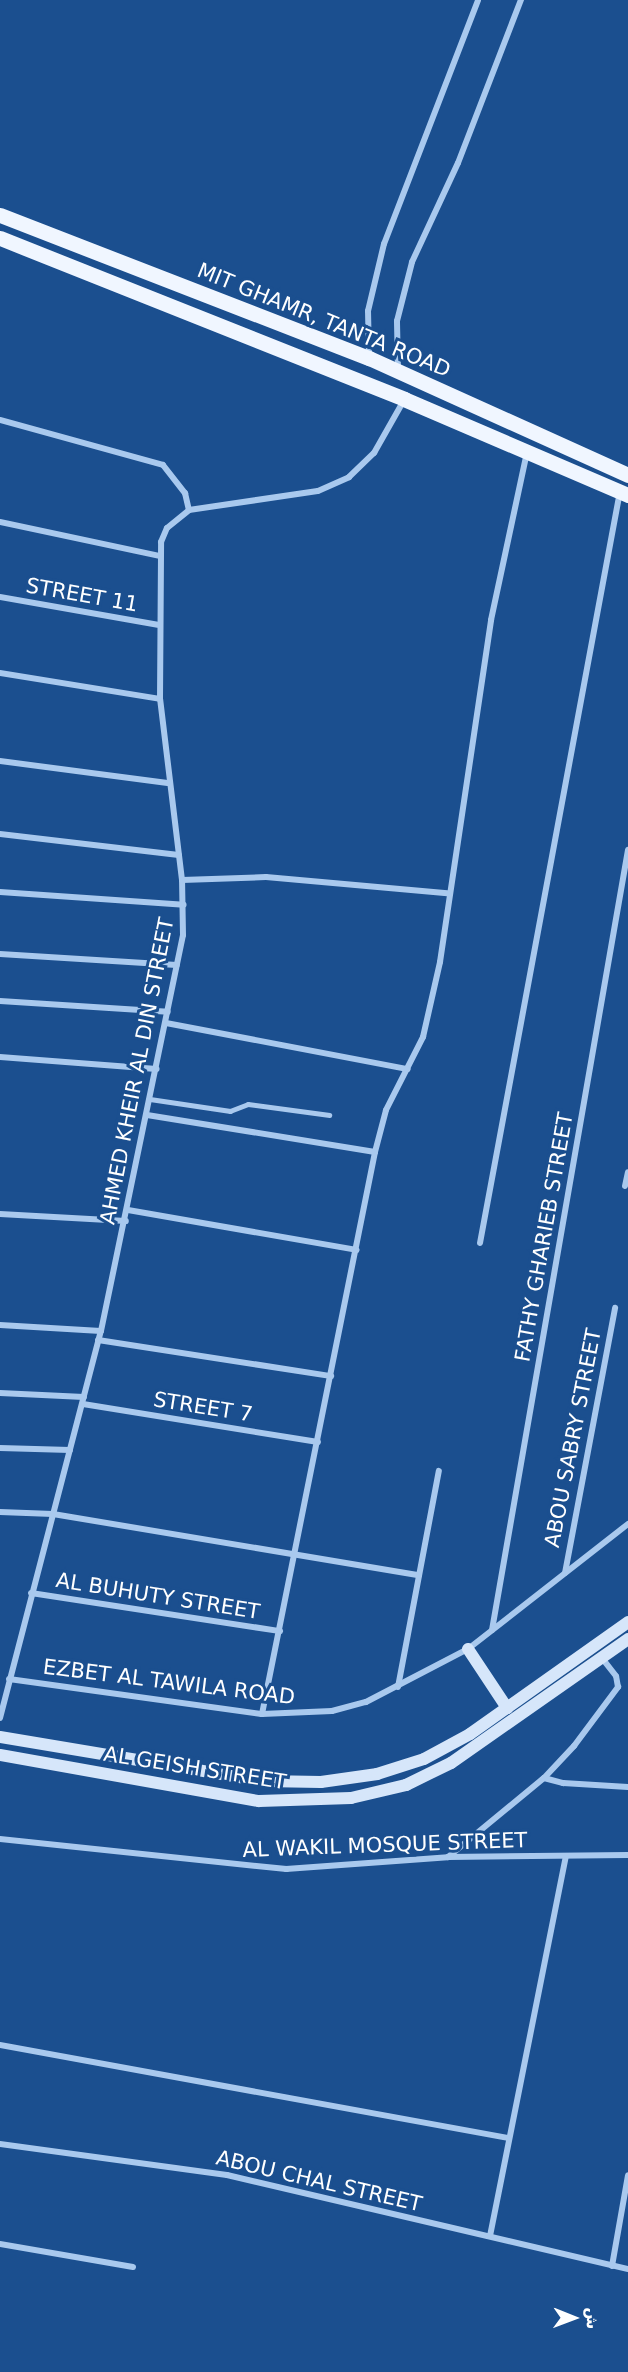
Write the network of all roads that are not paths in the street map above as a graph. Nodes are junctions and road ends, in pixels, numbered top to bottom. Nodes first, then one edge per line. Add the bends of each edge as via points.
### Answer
1 (478, 0) edge
2 (521, 0) edge
3 (0, 214) edge
4 (0, 238) edge
5 (376, 361) junction
6 (398, 371) junction
7 (376, 388) junction
8 (404, 399) junction
9 (0, 420) edge
10 (527, 452) junction
11 (628, 475) edge
12 (624, 493) edge
13 (189, 510) junction
14 (0, 522) edge
15 (160, 556) junction
16 (0, 597) edge
17 (158, 625) junction
18 (0, 673) edge
19 (160, 699) junction
20 (0, 761) edge
21 (168, 783) junction
22 (0, 834) edge
23 (628, 850) edge
24 (179, 855) junction
25 (626, 869) edge
26 (182, 880) junction
27 (0, 892) edge
28 (447, 893) junction
29 (184, 905) junction
30 (0, 954) edge
31 (177, 965) junction
32 (0, 1001) edge
33 (168, 1012) junction
34 (166, 1023) junction
35 (0, 1058) edge
36 (157, 1069) junction
37 (408, 1069) junction
38 (150, 1099) junction
39 (147, 1115) junction
40 (329, 1115) dead end
41 (375, 1152) junction
42 (628, 1172) edge
43 (626, 1186) dead end
44 (128, 1210) junction
45 (0, 1214) edge
46 (126, 1221) junction
47 (480, 1243) dead end
48 (357, 1250) junction
49 (615, 1308) dead end
50 (0, 1325) edge
51 (101, 1331) junction
52 (98, 1340) junction
53 (332, 1376) junction
54 (0, 1393) edge
55 (84, 1400) junction
56 (318, 1442) junction
57 (0, 1448) edge
58 (70, 1450) junction
59 (439, 1471) dead end
60 (0, 1512) edge
61 (52, 1514) junction
62 (628, 1524) edge
63 (295, 1555) junction
64 (565, 1574) junction
65 (419, 1575) junction
66 (31, 1593) junction
67 (628, 1622) edge
68 (492, 1630) junction
69 (280, 1631) junction
70 (628, 1639) edge
71 (468, 1649) junction
72 (601, 1657) junction
73 (9, 1679) junction
74 (398, 1687) junction
75 (507, 1708) junction
76 (262, 1714) junction
77 (0, 1718) edge
78 (0, 1737) edge
79 (0, 1755) edge
80 (377, 1774) junction
81 (544, 1778) junction
82 (628, 1787) edge
83 (381, 1792) junction
84 (0, 1839) edge
85 (628, 1855) edge
86 (447, 1857) junction
87 (566, 1857) junction
88 (0, 2045) edge
89 (508, 2138) junction
90 (0, 2144) edge
91 (628, 2175) edge
92 (490, 2236) junction
93 (0, 2244) edge
94 (612, 2266) junction
95 (133, 2267) dead end
96 (628, 2270) edge

1 - 5 street via 384,244 368,311
2 - 6 street via 462,153 406,280 397,321
3 - 5 main road, MIT GHAMR, TANTA ROAD
4 - 7 main road, MIT GHAMR, TANTA ROAD
5 - 6 main road, MIT GHAMR, TANTA ROAD
5 - 7 main road
6 - 11 main road, MIT GHAMR, TANTA ROAD
7 - 8 main road, MIT GHAMR, TANTA ROAD
8 - 10 main road, MIT GHAMR, TANTA ROAD
8 - 13 street via 374,453 334,485
9 - 13 street via 164,465 185,493
10 - 12 main road, MIT GHAMR, TANTA ROAD
10 - 28 street via 491,620
12 - 47 street
13 - 15 street, AHMED KHEIR AL DIN STREET via 167,528
14 - 15 street
15 - 17 street, AHMED KHEIR AL DIN STREET
16 - 17 street, STREET 11
17 - 19 street, AHMED KHEIR AL DIN STREET
18 - 19 street
19 - 21 street, AHMED KHEIR AL DIN STREET
20 - 21 street
21 - 24 street, AHMED KHEIR AL DIN STREET
22 - 24 street
23 - 25 street, FATHY GHARIEB STREET
24 - 26 street, AHMED KHEIR AL DIN STREET
25 - 68 street, FATHY GHARIEB STREET
26 - 28 street via 266,877
26 - 29 street, AHMED KHEIR AL DIN STREET
27 - 29 street
28 - 37 street via 440,962 426,1026
29 - 31 street, AHMED KHEIR AL DIN STREET
30 - 31 street
31 - 33 street, AHMED KHEIR AL DIN STREET
32 - 33 street
33 - 34 street, AHMED KHEIR AL DIN STREET
34 - 36 street, AHMED KHEIR AL DIN STREET
34 - 37 street
35 - 36 street
36 - 38 street, AHMED KHEIR AL DIN STREET
37 - 41 street via 386,1110
38 - 39 street, AHMED KHEIR AL DIN STREET
38 - 40 lane via 230,1111 248,1104
39 - 41 street
39 - 44 street, AHMED KHEIR AL DIN STREET
41 - 48 street
42 - 43 street
44 - 46 street, AHMED KHEIR AL DIN STREET
44 - 48 street
45 - 46 street
46 - 51 street, AHMED KHEIR AL DIN STREET
48 - 53 street
49 - 64 street, ABOU SABRY STREET
50 - 51 street
51 - 52 street, AHMED KHEIR AL DIN STREET
52 - 53 street
52 - 55 street, AHMED KHEIR AL DIN STREET
53 - 56 street
54 - 55 street, STREET 7
55 - 56 street, STREET 7
55 - 58 street, AHMED KHEIR AL DIN STREET
56 - 63 street
57 - 58 street
58 - 61 street, AHMED KHEIR AL DIN STREET
59 - 65 street
60 - 61 street
61 - 63 street
61 - 66 street, AHMED KHEIR AL DIN STREET
62 - 64 street, EZBET AL TAWILA ROAD
63 - 65 street
63 - 69 street
64 - 68 street, EZBET AL TAWILA ROAD
65 - 74 street
66 - 69 street, AL BUHUTY STREET
66 - 73 street, AHMED KHEIR AL DIN STREET
67 - 75 main road, AL GEISH STREET
68 - 71 street, EZBET AL TAWILA ROAD
69 - 76 street
70 - 72 main road, AL GEISH STREET
71 - 74 street, EZBET AL TAWILA ROAD
71 - 75 main road
72 - 81 street via 616,1676 618,1687 574,1746
72 - 83 main road, AL GEISH STREET via 460,1758 429,1776
73 - 76 street, EZBET AL TAWILA ROAD
73 - 77 street, AHMED KHEIR AL DIN STREET
74 - 76 street, EZBET AL TAWILA ROAD via 332,1711
75 - 80 main road, AL GEISH STREET via 424,1759
78 - 80 main road, AL GEISH STREET via 264,1781 321,1782
79 - 83 main road, AL GEISH STREET via 259,1801 321,1802
80 - 83 main road
81 - 82 street
81 - 86 street
84 - 86 street, AL WAKIL MOSQUE STREET via 240,1867 331,1867
85 - 87 street, AL WAKIL MOSQUE STREET
86 - 87 street, AL WAKIL MOSQUE STREET
87 - 89 street
88 - 89 street
89 - 92 street
90 - 92 street, ABOU CHAL STREET via 227,2175
91 - 94 street
92 - 94 street, ABOU CHAL STREET
93 - 95 street
94 - 96 street, ABOU CHAL STREET

